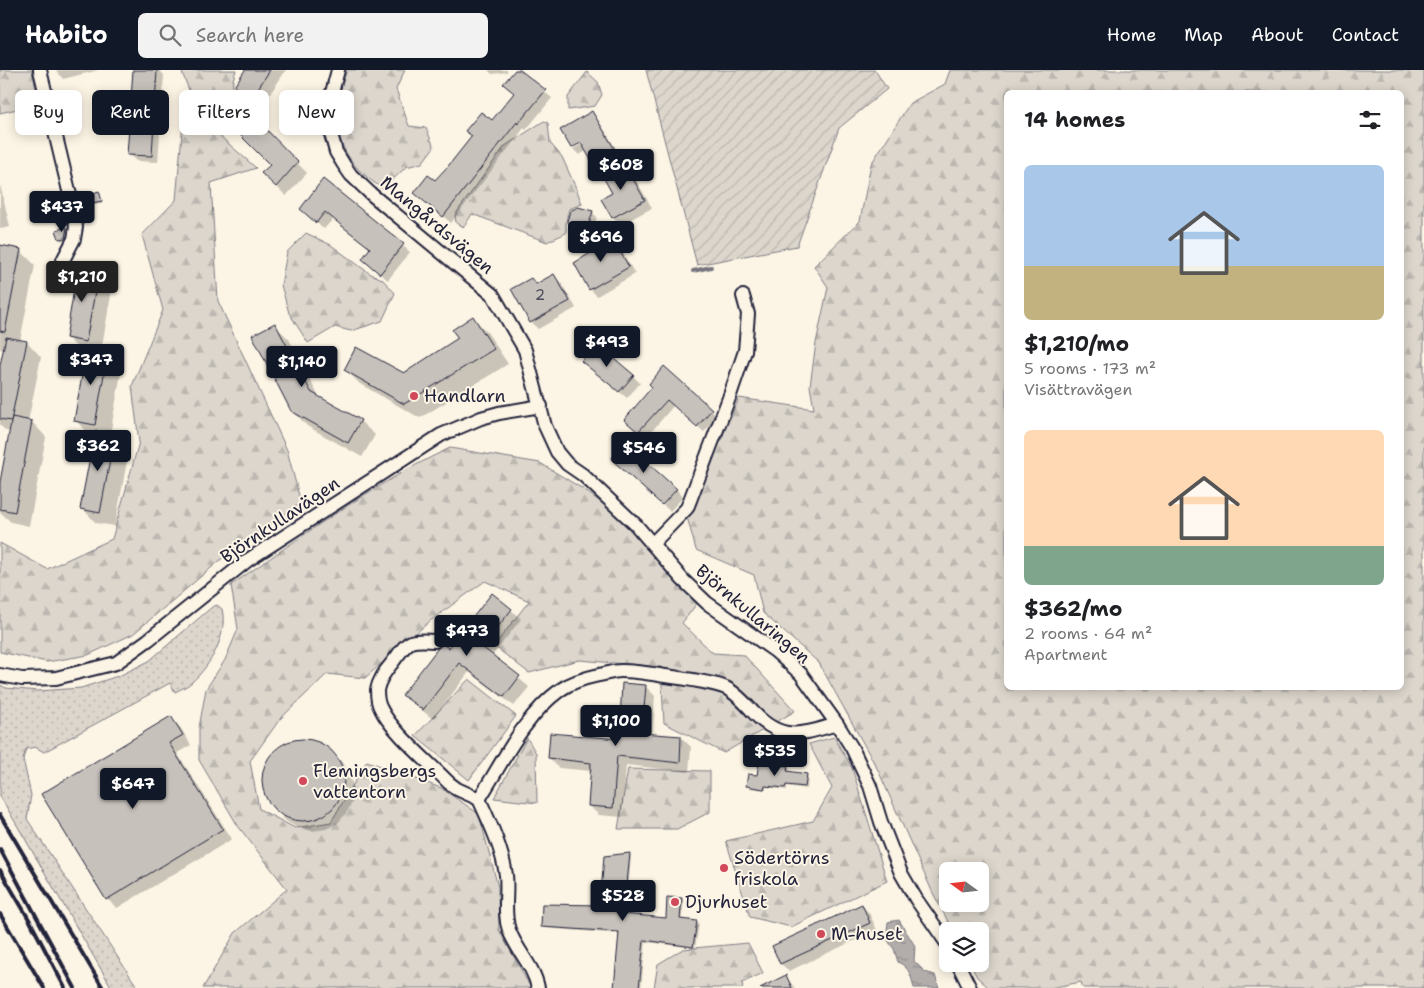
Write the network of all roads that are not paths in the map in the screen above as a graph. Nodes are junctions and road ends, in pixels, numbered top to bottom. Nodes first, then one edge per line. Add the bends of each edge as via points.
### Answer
1 (40, 70) edge
2 (338, 70) edge
3 (63, 260) dead end
4 (743, 296) dead end
5 (540, 406) junction
6 (652, 544) junction
7 (436, 641) dead end
8 (0, 675) edge
9 (837, 724) junction
10 (479, 799) junction
11 (939, 932) edge
12 (962, 972) edge
13 (538, 988) edge
14 (970, 988) edge

1 - 3 street via 76,227
2 - 5 street, Mangårdsvägen via 329,118 336,152 351,175 371,194 493,295 525,350
4 - 6 street via 748,314 745,351 729,398 687,508
5 - 6 street, Björnkullaringen via 557,452 636,525
5 - 8 street, Björnkullavägen via 480,418 441,435 248,560 116,663 56,678 22,679
6 - 9 street, Björnkullaringen via 707,603 775,651 801,674
7 - 10 street via 414,640 407,644 382,677 378,701 399,733 449,783
9 - 10 street via 796,735 785,733 760,719 726,688 639,673 609,673 582,679 561,690 536,712
9 - 11 street, Björnkullaringen via 868,780 901,873
10 - 13 street via 504,867 508,928 534,973
12 - 14 street

